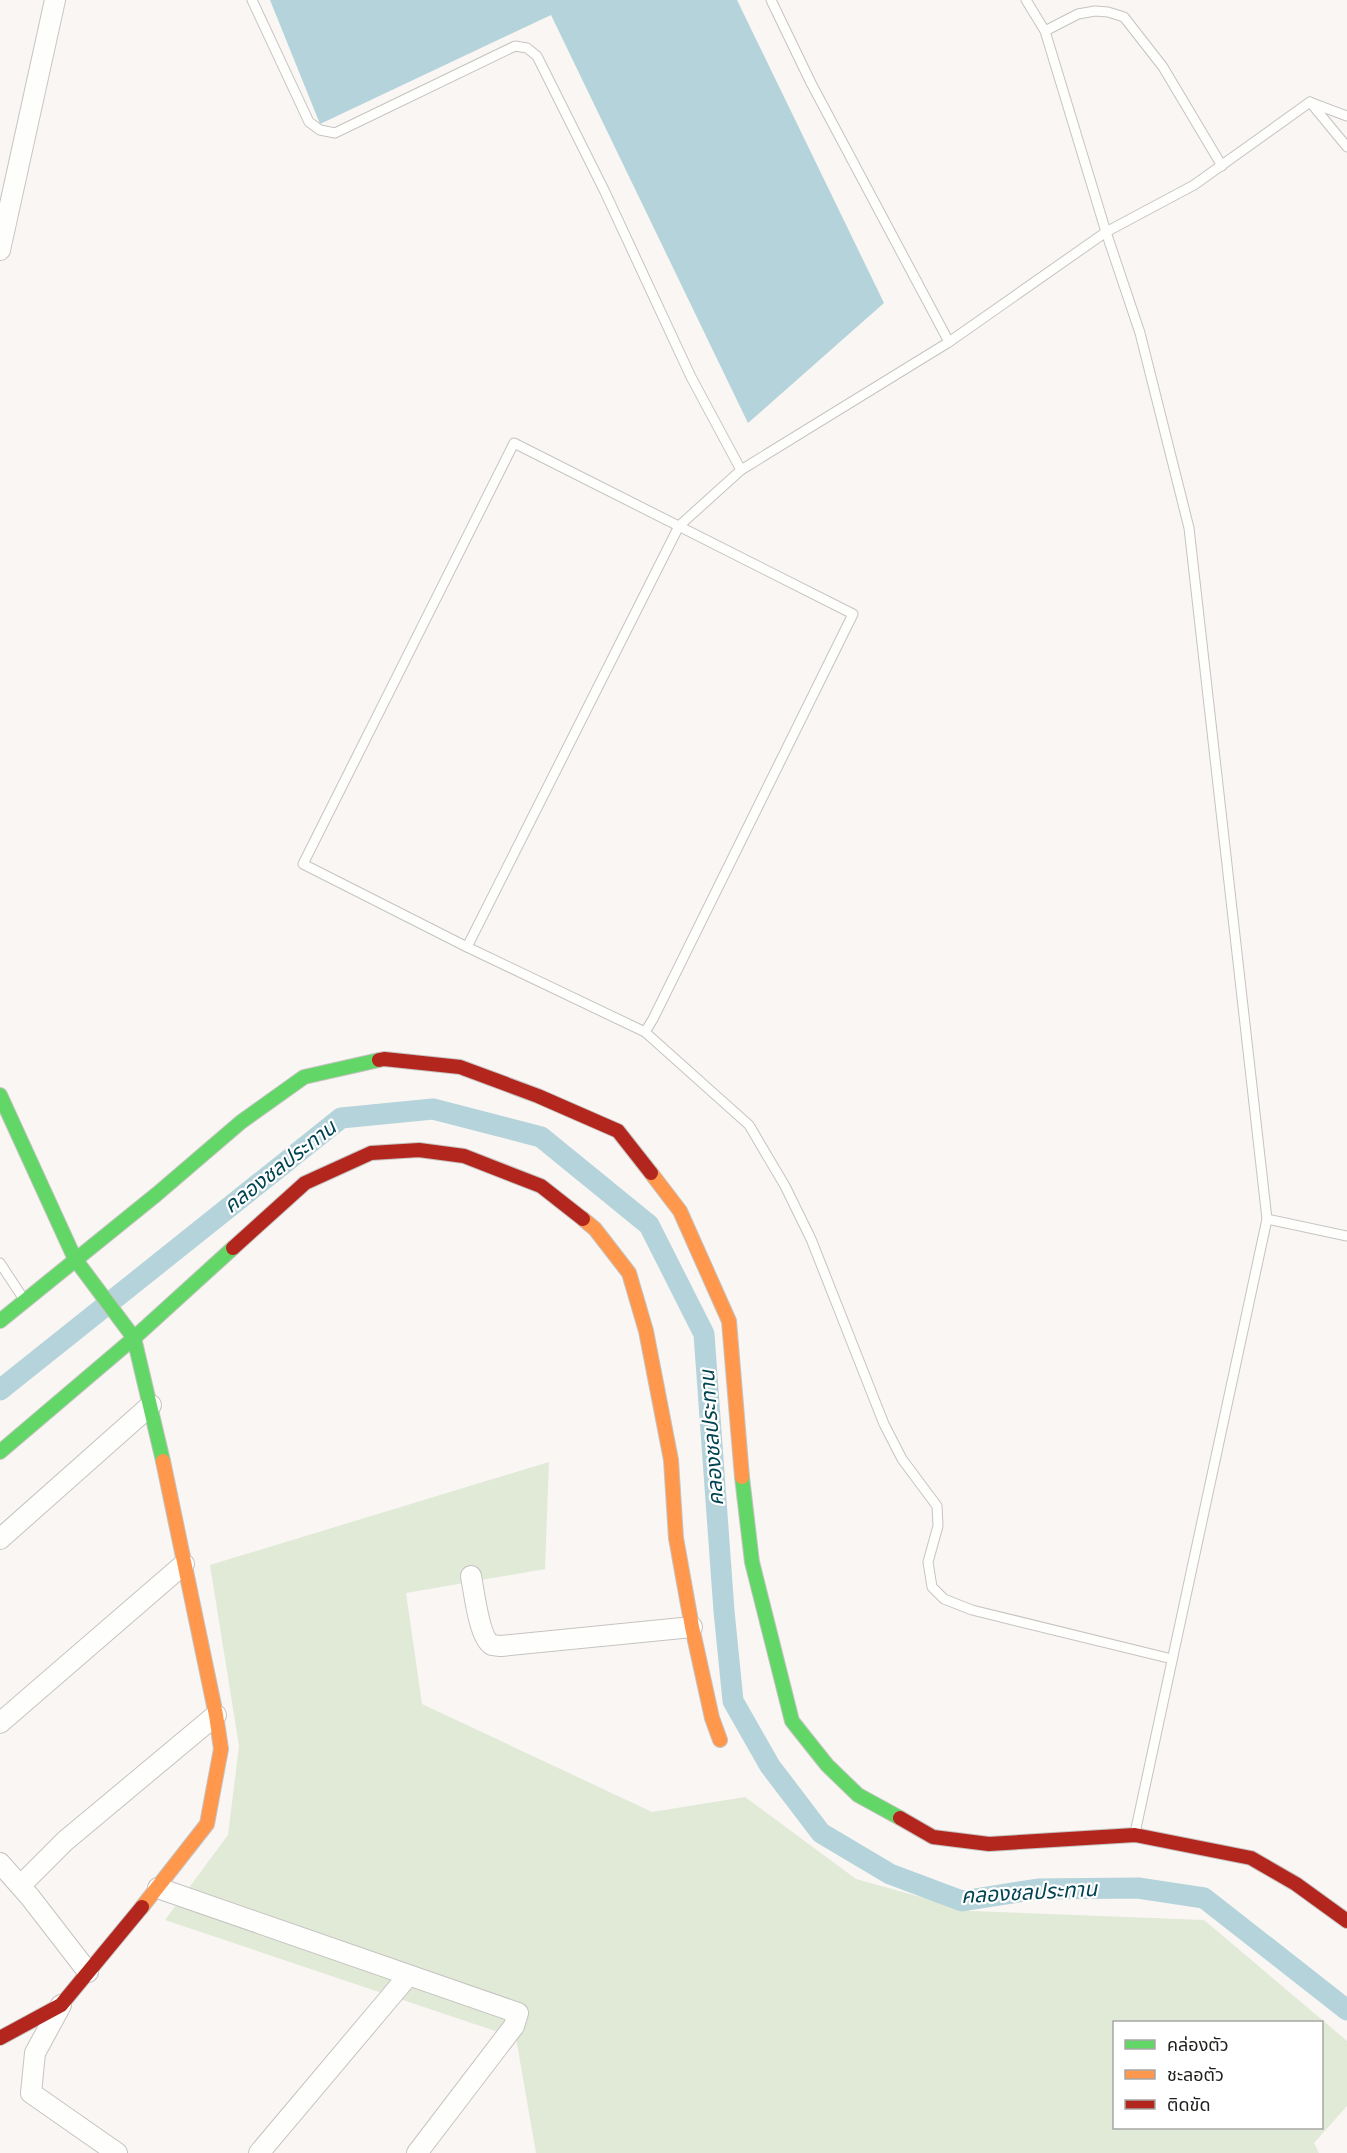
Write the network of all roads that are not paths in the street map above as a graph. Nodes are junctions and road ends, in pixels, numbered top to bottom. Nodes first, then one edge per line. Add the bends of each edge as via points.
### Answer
1 (55, 0) edge
2 (252, 0) edge
3 (771, 0) edge
4 (1026, 0) edge
5 (1045, 31) junction
6 (1310, 102) junction
7 (1347, 117) edge
8 (1347, 147) edge
9 (1222, 166) junction
10 (1106, 232) junction
11 (0, 250) edge
12 (950, 342) junction
13 (741, 470) junction
14 (679, 526) junction
15 (467, 947) junction
16 (645, 1032) junction
17 (0, 1095) edge
18 (1267, 1219) junction
19 (1347, 1236) edge
20 (75, 1259) junction
21 (0, 1263) edge
22 (24, 1300) junction
23 (0, 1321) edge
24 (134, 1338) junction
25 (151, 1406) junction
26 (0, 1452) edge
27 (0, 1539) edge
28 (184, 1564) junction
29 (471, 1576) dead end
30 (692, 1627) junction
31 (1172, 1659) junction
32 (216, 1714) junction
33 (0, 1722) edge
34 (720, 1740) dead end
35 (1135, 1835) junction
36 (0, 1863) edge
37 (21, 1885) junction
38 (158, 1888) junction
39 (1347, 1921) edge
40 (88, 1972) junction
41 (408, 1976) junction
42 (61, 2005) junction
43 (0, 2038) edge
44 (117, 2153) edge
45 (259, 2153) edge
46 (417, 2153) edge

1 - 11 street
2 - 13 lane via 309,122 320,130 335,133 515,46 527,48 537,56 691,377
3 - 12 lane via 811,83
4 - 5 lane
5 - 9 lane via 1078,14 1095,11 1124,17 1162,67
5 - 10 lane
6 - 7 lane
6 - 8 lane
6 - 9 lane
9 - 10 lane
10 - 12 lane
10 - 18 lane via 1140,333 1190,528
12 - 13 lane
13 - 14 lane
14 - 15 lane
14 - 15 lane via 514,443 303,864
14 - 16 lane via 853,614
15 - 16 lane
16 - 31 lane via 749,1125 785,1186 811,1239 884,1424 902,1459 938,1506 938,1526 928,1562 932,1587 944,1599 972,1610
17 - 20 street
18 - 19 lane
18 - 31 lane
20 - 22 street
20 - 24 street
20 - 35 street via 241,1122 304,1077 384,1059 460,1067 618,1131 680,1211 729,1321 752,1562 792,1721 826,1765 858,1795 933,1837 989,1844
21 - 22 lane
22 - 23 street
24 - 25 street
24 - 26 street
24 - 30 street via 305,1183 372,1153 419,1150 464,1156 541,1186 595,1229 629,1273 646,1331 672,1460 676,1538
25 - 27 street
25 - 28 street
28 - 32 street
28 - 33 street
29 - 30 street via 482,1630 492,1645
30 - 34 street
31 - 35 lane
32 - 37 street via 65,1841
32 - 38 street via 221,1749 207,1824
35 - 39 street via 1251,1858
36 - 37 street
37 - 40 street
38 - 40 street
38 - 41 street
40 - 42 street
41 - 45 street
41 - 46 street via 519,2013 514,2026
42 - 43 street
42 - 44 street via 35,2053 31,2093

